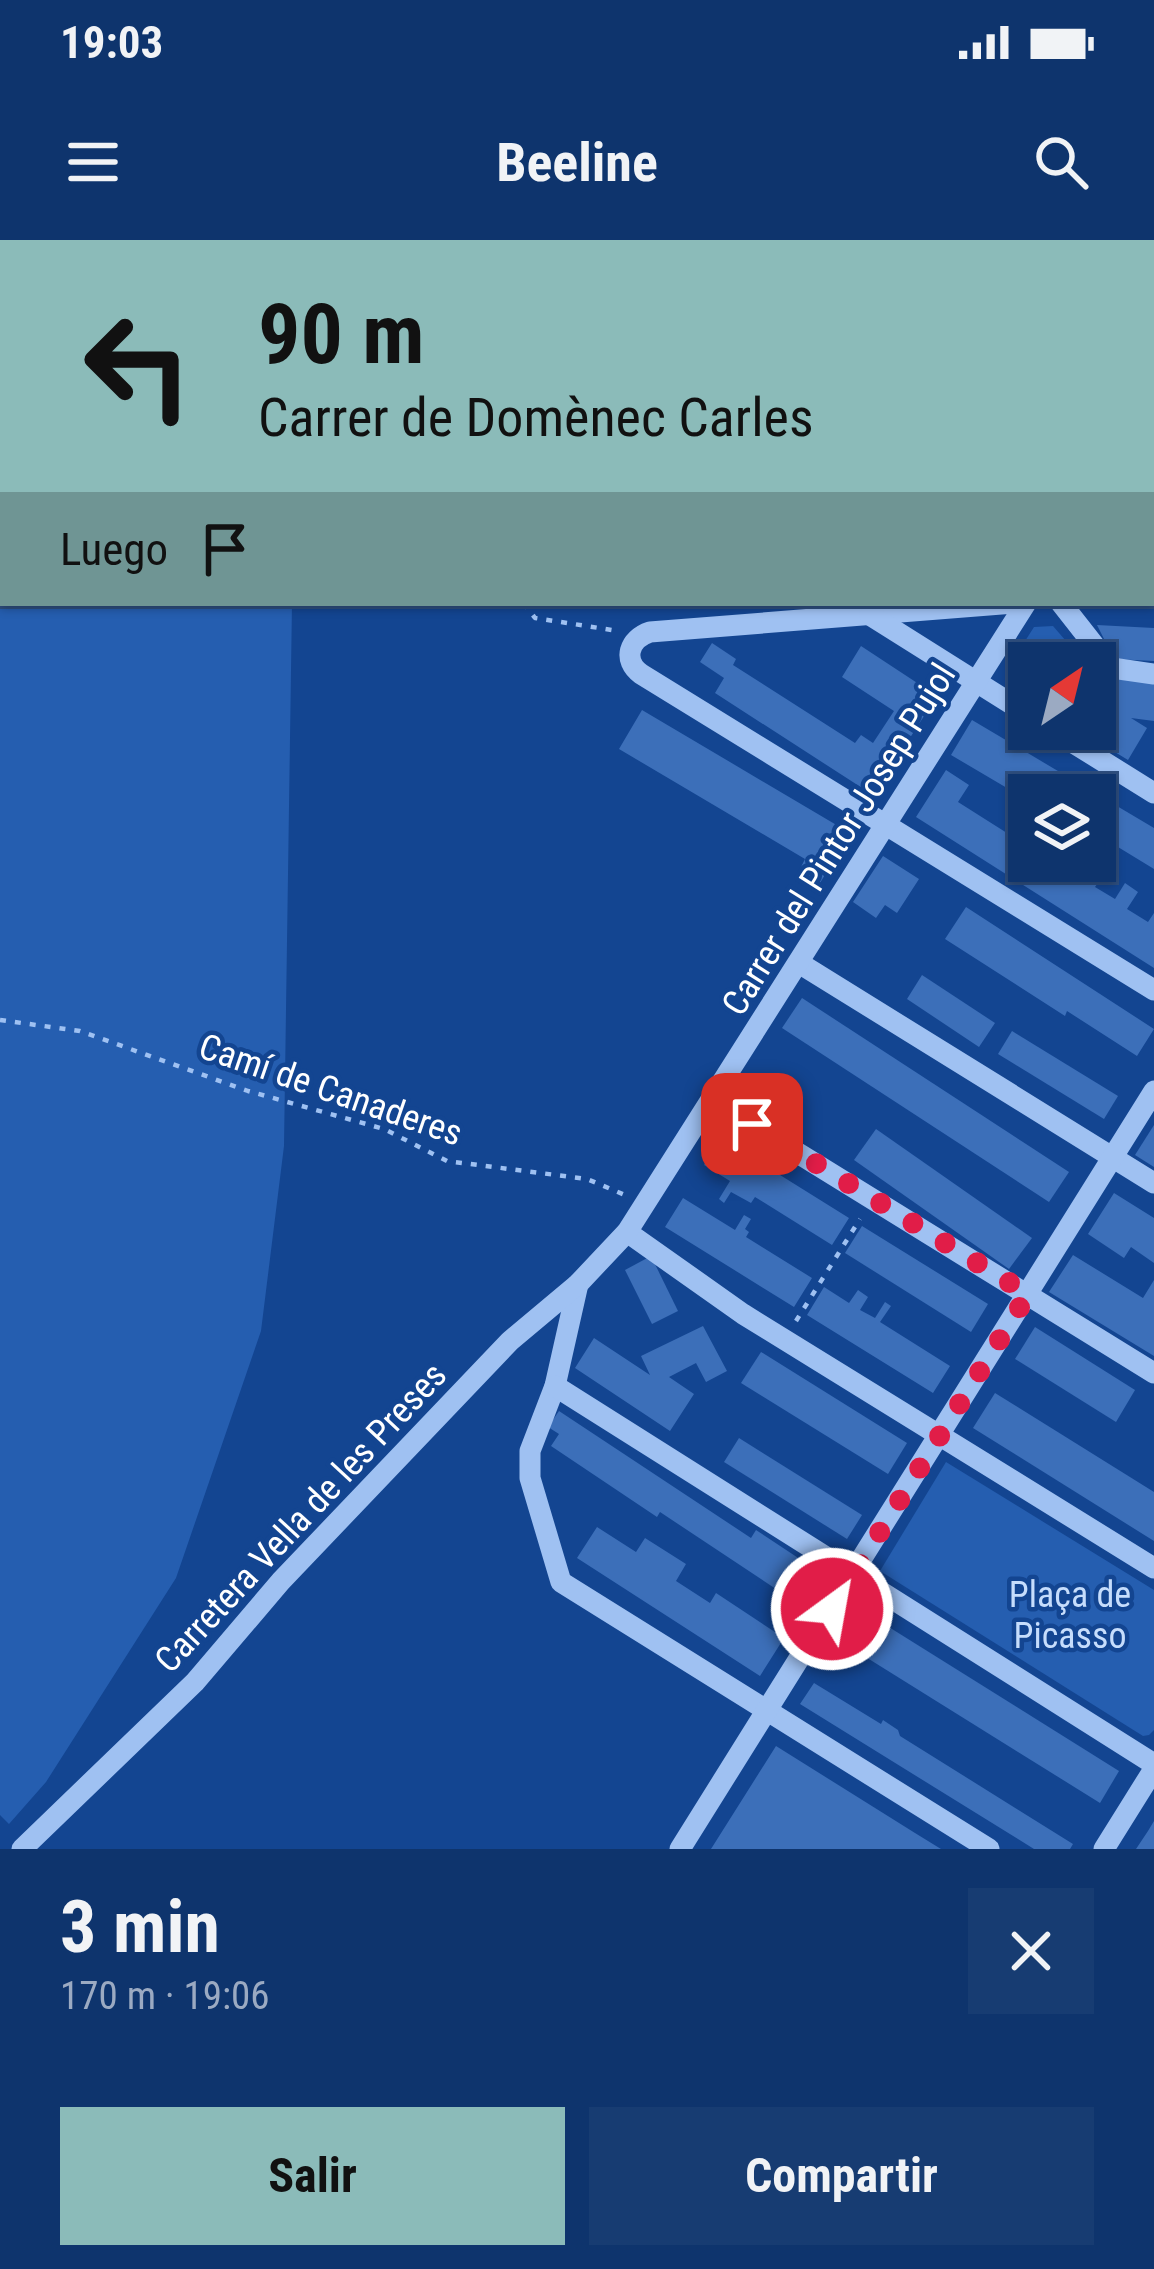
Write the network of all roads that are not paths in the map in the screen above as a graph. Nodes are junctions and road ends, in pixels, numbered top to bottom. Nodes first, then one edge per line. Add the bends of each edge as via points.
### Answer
1 (978, 606) edge
2 (1024, 606) edge
3 (1063, 606) edge
4 (869, 615) junction
5 (1154, 674) edge
6 (976, 682) junction
7 (1008, 702) edge
8 (1084, 750) edge
9 (1154, 794) edge
10 (886, 825) junction
11 (799, 963) junction
12 (1154, 990) edge
13 (1154, 1090) edge
14 (712, 1100) junction
15 (1112, 1157) junction
16 (1154, 1184) edge
17 (627, 1232) junction
18 (578, 1284) junction
19 (1028, 1294) junction
20 (1154, 1373) edge
21 (555, 1386) junction
22 (941, 1434) junction
23 (1154, 1568) edge
24 (853, 1575) junction
25 (768, 1710) junction
26 (1154, 1766) edge
27 (22, 1849) edge
28 (680, 1849) edge
29 (989, 1849) edge
30 (1104, 1849) edge

1 - 4 street
2 - 6 street, Carrer del Pintor Josep Pujol
3 - 5 street via 1112,668
4 - 6 street
4 - 10 street via 641,635 629,652 641,674
6 - 7 street
6 - 10 street, Carrer del Pintor Josep Pujol
8 - 9 street
10 - 11 street, Carrer del Pintor Josep Pujol
10 - 12 street
11 - 14 street, Carrer del Pintor Josep Pujol
11 - 15 street
13 - 15 street
14 - 17 street, Carrer del Pintor Josep Pujol
14 - 19 street
15 - 16 street
15 - 19 street
17 - 18 street, Carretera Vella de les Preses
17 - 22 street via 713,1295
18 - 21 street
18 - 27 street, Carretera Vella de les Preses via 510,1341 195,1682
19 - 20 street
19 - 22 street
21 - 24 street
21 - 25 street via 530,1451 530,1478 561,1582
22 - 23 street
22 - 24 street
24 - 25 street
24 - 26 street
25 - 28 street
25 - 29 street
26 - 30 street

